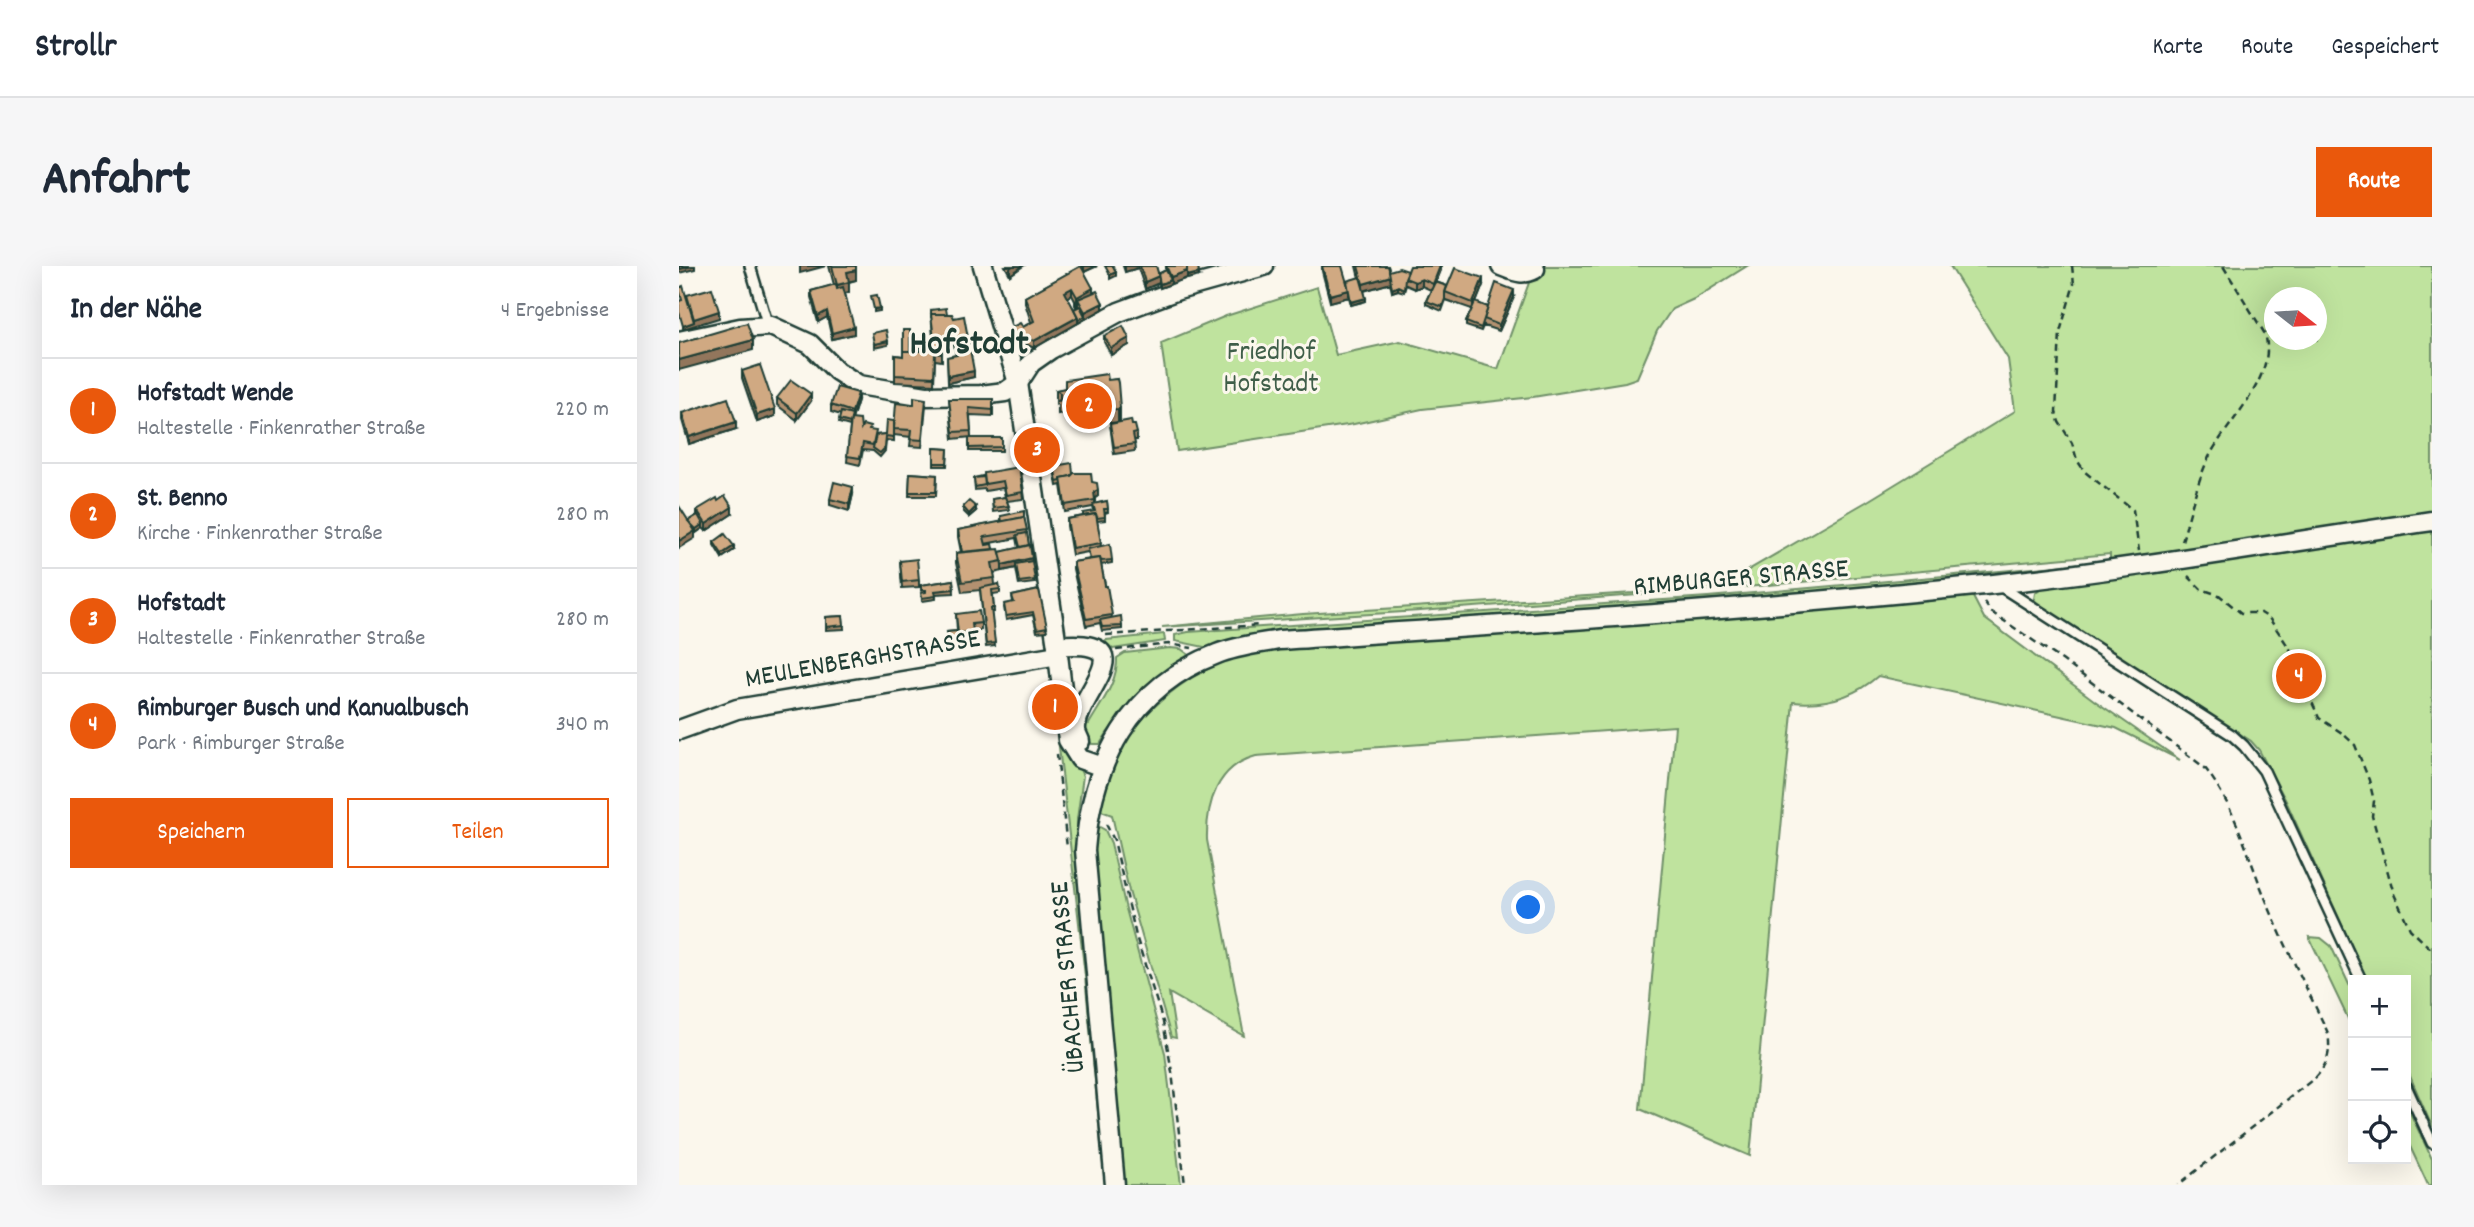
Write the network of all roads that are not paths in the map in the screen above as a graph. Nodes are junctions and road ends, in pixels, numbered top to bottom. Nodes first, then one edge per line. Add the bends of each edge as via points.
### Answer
1 (750, 266) edge
2 (983, 266) edge
3 (1264, 266) edge
4 (1501, 266) edge
5 (1526, 269) edge
6 (768, 326) junction
7 (679, 341) edge
8 (1018, 383) junction
9 (2432, 521) edge
10 (1987, 584) junction
11 (1058, 650) junction
12 (1061, 679) junction
13 (1093, 688) junction
14 (679, 730) edge
15 (1103, 767) junction
16 (2359, 975) edge
17 (2411, 1097) edge
18 (2432, 1143) edge
19 (1115, 1185) edge

1 - 6 lane
2 - 8 street
3 - 8 street via 1119,312 1031,363
4 - 5 street
6 - 7 street
6 - 8 street via 810,344 859,385 949,397 1005,392
8 - 11 street
9 - 10 street, RIMBURGER STRASSE via 2176,561
10 - 15 street, RIMBURGER STRASSE via 1279,640 1238,647 1205,659 1158,687 1123,726
10 - 16 lane via 2244,746 2264,771
11 - 12 street
11 - 13 street via 1077,644 1096,650 1103,670
11 - 14 street, MEULENBERGHSTRASSE via 737,709
12 - 13 street via 1071,687
12 - 15 street via 1068,740 1080,759
13 - 15 street via 1076,730 1083,750
15 - 19 street, ÜBACHER STRASSE via 1087,815 1085,850
17 - 18 lane

